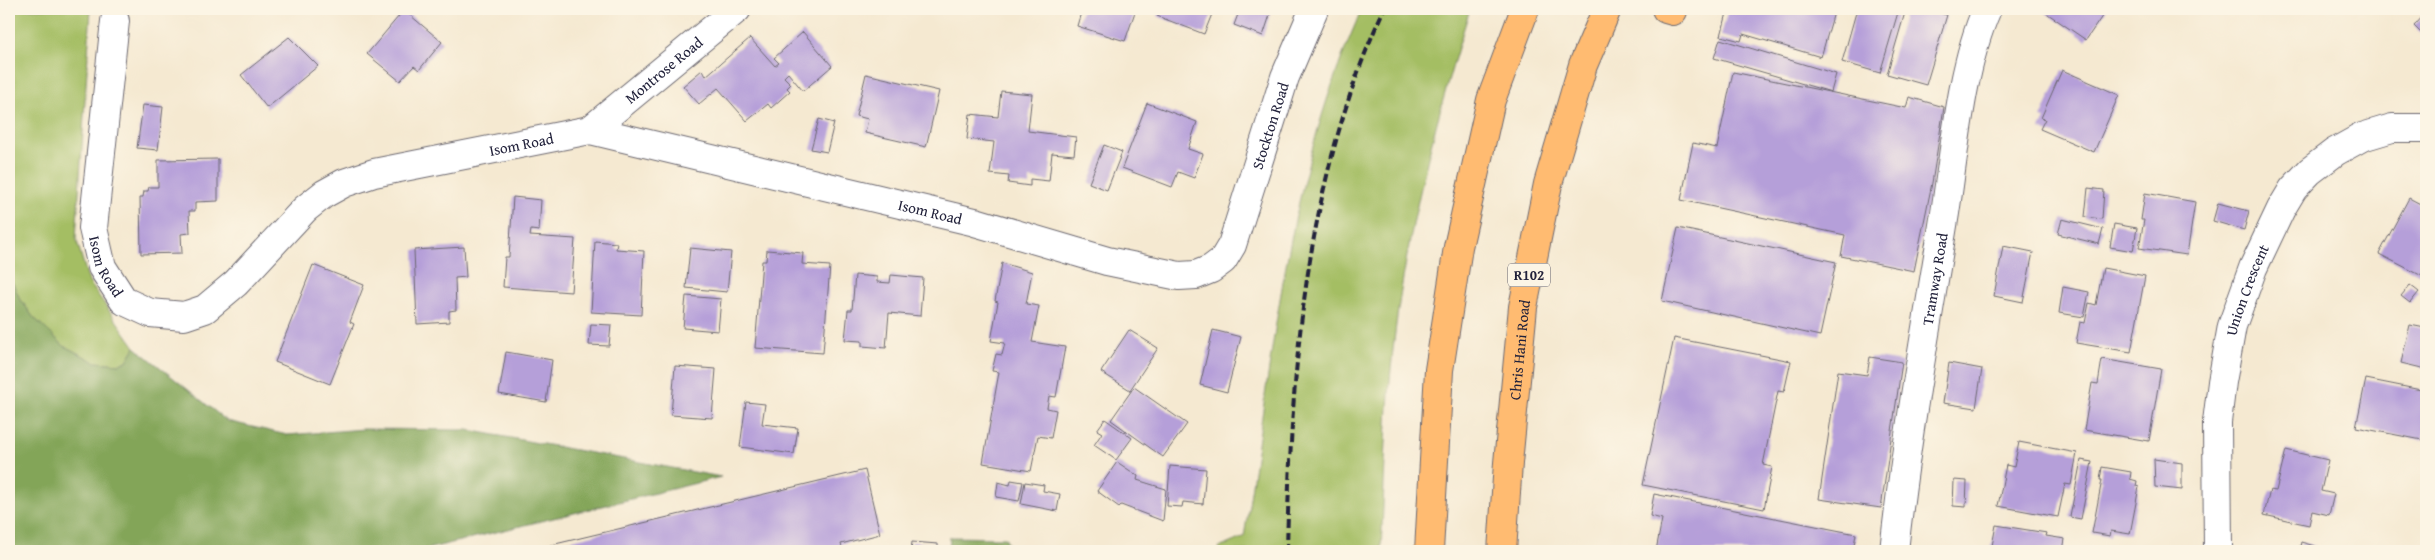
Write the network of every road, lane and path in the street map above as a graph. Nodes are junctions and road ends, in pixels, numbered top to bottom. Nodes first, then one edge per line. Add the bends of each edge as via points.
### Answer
1 (737, 9) edge
2 (1314, 9) edge
3 (1525, 9) edge
4 (1606, 9) edge
5 (1986, 9) edge
6 (114, 21) dead end
7 (2426, 128) edge
8 (590, 130) junction
9 (1232, 245) joint
10 (1430, 551) edge
11 (1502, 551) edge
12 (1894, 551) edge
13 (2218, 551) edge

1 - 8 street, Montrose Road
2 - 9 street, Stockton Road via 1285,77
3 - 10 main road via 1492,100 1458,247 1439,370
4 - 11 main road, Chris Hani Road / R102 via 1583,65 1548,184 1523,307
5 - 12 street, Tramway Road via 1967,76
6 - 8 street, Isom Road via 93,228 102,268 124,301 150,313 184,316 205,309 236,283 305,209 344,183 374,173
7 - 13 street, Union Crescent via 2392,128 2362,137 2335,152 2310,171 2293,189 2281,209 2253,268 2232,326 2217,422
8 - 9 street, Isom Road via 975,222 1107,261 1179,276 1196,275 1211,269 1223,260

